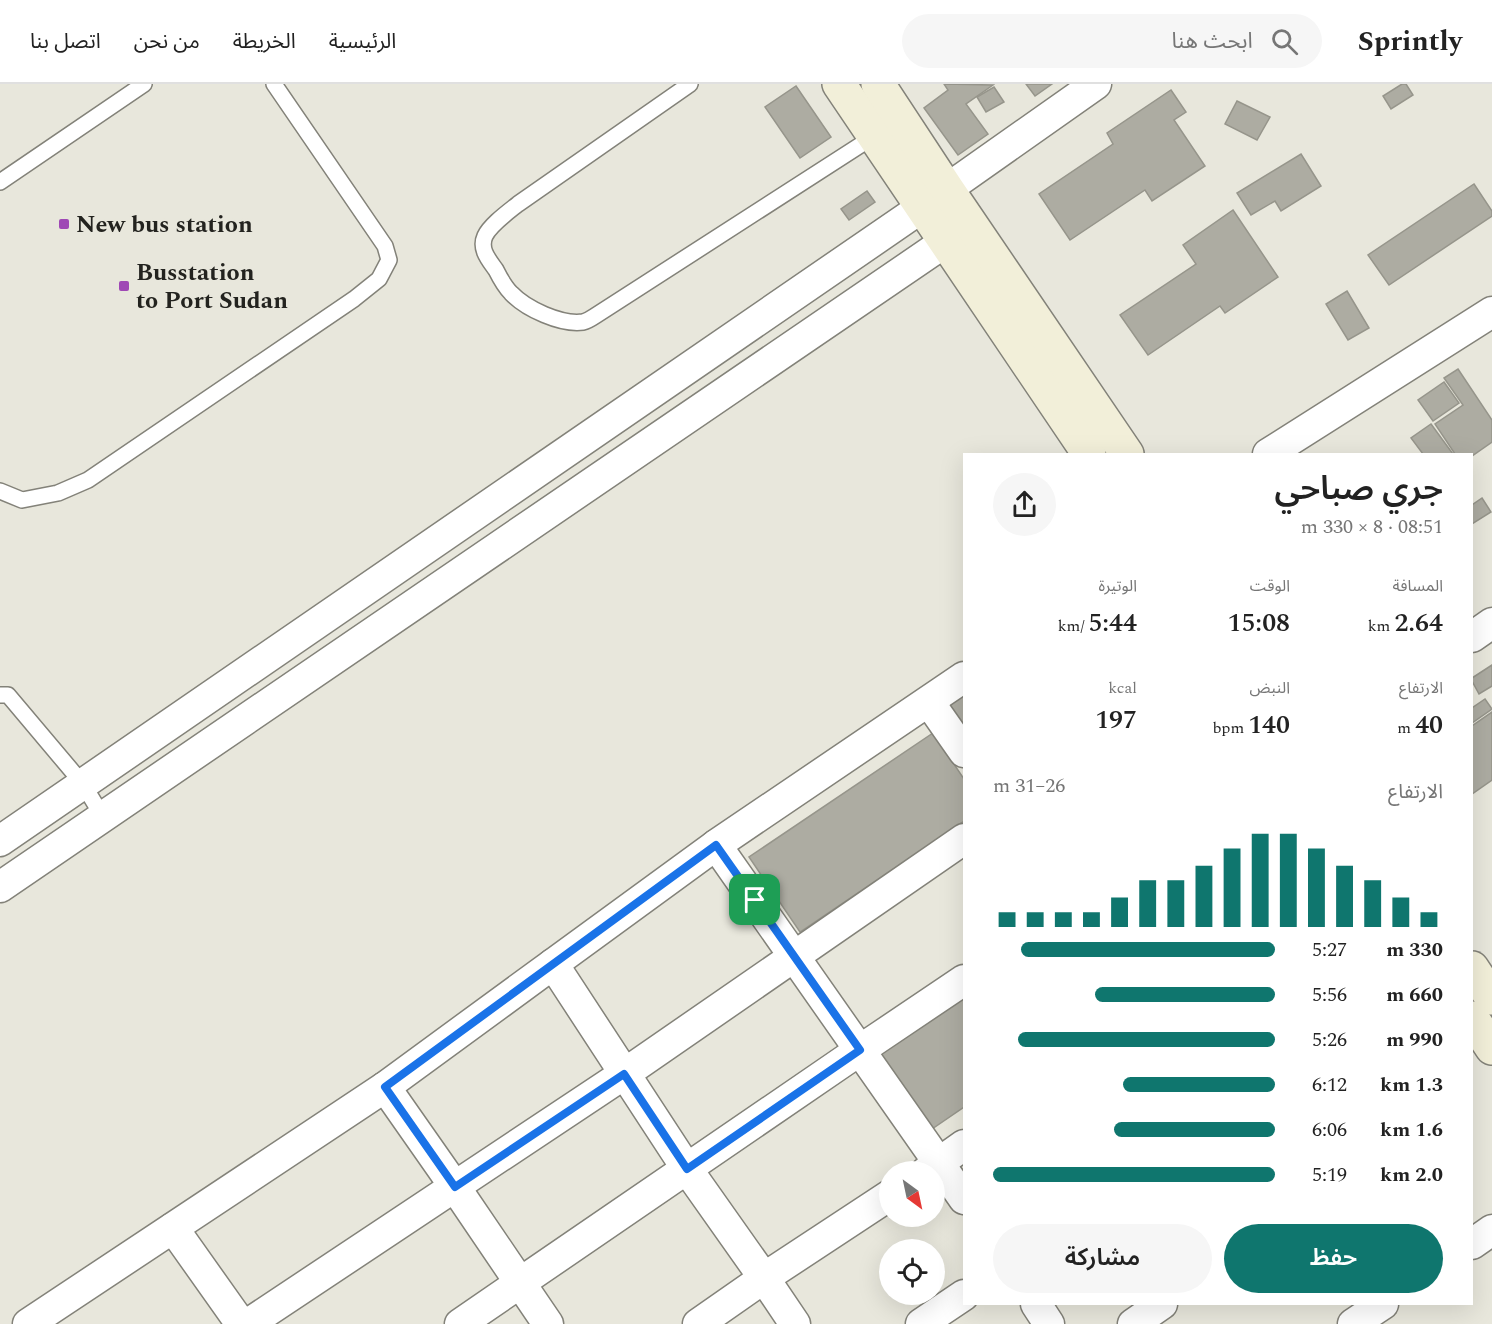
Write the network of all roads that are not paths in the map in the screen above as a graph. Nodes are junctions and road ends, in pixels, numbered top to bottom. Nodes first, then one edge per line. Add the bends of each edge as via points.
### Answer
1 (144, 84) edge
2 (274, 84) edge
3 (690, 84) edge
4 (839, 84) edge
5 (878, 84) edge
6 (1096, 84) edge
7 (902, 119) junction
8 (874, 137) junction
9 (0, 182) edge
10 (934, 198) junction
11 (945, 242) junction
12 (1492, 312) edge
13 (1088, 453) edge
14 (1126, 453) edge
15 (1270, 453) edge
16 (531, 476) junction
17 (0, 491) edge
18 (553, 509) junction
19 (1492, 623) edge
20 (1473, 636) edge
21 (963, 678) edge
22 (0, 695) edge
23 (929, 702) junction
24 (963, 751) edge
25 (83, 784) junction
26 (103, 817) junction
27 (963, 840) edge
28 (0, 841) edge
29 (716, 845) junction
30 (0, 887) edge
31 (793, 956) junction
32 (553, 964) junction
33 (963, 981) edge
34 (1473, 1020) edge
35 (1492, 1048) edge
36 (860, 1050) junction
37 (624, 1074) junction
38 (385, 1087) junction
39 (963, 1146) edge
40 (929, 1161) edge
41 (941, 1161) edge
42 (687, 1169) junction
43 (945, 1179) edge
44 (455, 1187) junction
45 (963, 1198) edge
46 (879, 1202) edge
47 (172, 1228) junction
48 (1492, 1230) edge
49 (1473, 1243) edge
50 (764, 1278) junction
51 (520, 1283) junction
52 (963, 1296) edge
53 (1037, 1305) edge
54 (1161, 1305) edge
55 (1339, 1305) edge
56 (1382, 1305) edge
57 (28, 1324) edge
58 (241, 1324) edge
59 (248, 1324) edge
60 (460, 1324) edge
61 (548, 1324) edge
62 (698, 1324) edge
63 (795, 1324) edge
64 (921, 1324) edge
65 (1050, 1324) edge
66 (1133, 1324) edge
67 (1353, 1324) edge

1 - 9 lane
2 - 17 lane via 386,246 389,260 379,279 88,480 58,493 22,500
3 - 8 lane via 518,204 484,237 484,253 521,303 556,319 584,322
4 - 8 street
5 - 7 street
6 - 10 street
7 - 8 lane
7 - 10 street
8 - 10 street
10 - 11 street
10 - 14 street
10 - 16 street
11 - 13 street
11 - 18 street
12 - 15 street
16 - 18 street
16 - 25 street
18 - 26 street
19 - 20 street
21 - 23 street
22 - 25 lane via 8,695
23 - 24 street
23 - 29 street
25 - 26 lane
25 - 28 street
26 - 30 street
27 - 31 street
29 - 31 street
29 - 32 street
31 - 36 street
31 - 37 street
32 - 37 street
32 - 38 street
33 - 36 street
34 - 35 street
36 - 40 street
36 - 42 street
37 - 42 street
37 - 44 street
38 - 44 street
38 - 47 street
39 - 41 street
42 - 50 street
42 - 51 street
43 - 45 street
44 - 51 street
44 - 59 street
46 - 50 street
47 - 57 street
47 - 58 street
48 - 49 street
50 - 62 street
50 - 63 street
51 - 60 street
51 - 61 street
52 - 64 street
53 - 65 street
54 - 66 street
55 - 67 street
56 - 67 street

